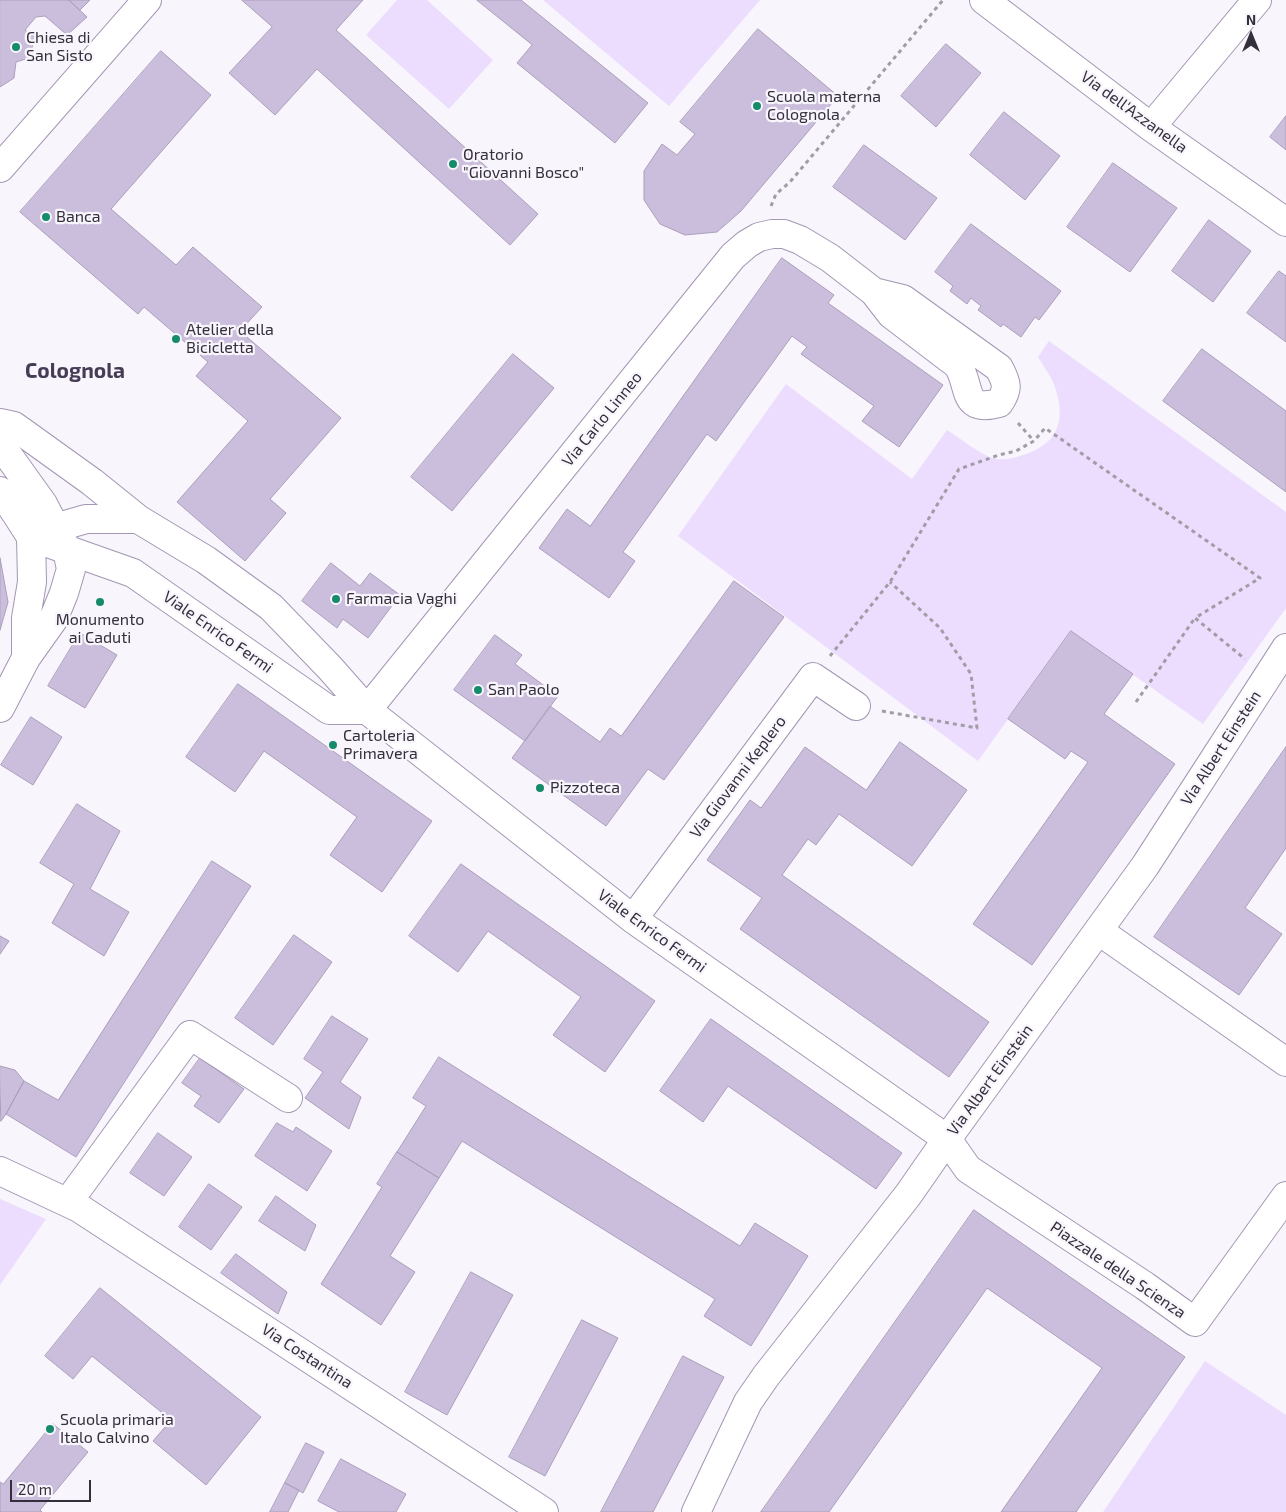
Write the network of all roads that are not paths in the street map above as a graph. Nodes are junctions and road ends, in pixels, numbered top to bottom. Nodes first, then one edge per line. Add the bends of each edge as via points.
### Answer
1 (147, 0) edge
2 (984, 0) edge
3 (1257, 0) edge
4 (1151, 127) junction
5 (0, 168) edge
6 (1286, 222) edge
7 (874, 292) junction
8 (0, 422) edge
9 (0, 444) edge
10 (0, 491) edge
11 (138, 519) junction
12 (51, 539) junction
13 (1286, 648) edge
14 (26, 658) junction
15 (1277, 679) edge
16 (856, 706) road end
17 (0, 708) edge
18 (366, 710) junction
19 (633, 919) junction
20 (1098, 931) junction
21 (1286, 1062) edge
22 (288, 1098) dead end
23 (946, 1139) junction
24 (0, 1171) edge
25 (1286, 1196) edge
26 (68, 1202) junction
27 (544, 1512) edge
28 (696, 1512) edge

1 - 5 street
2 - 4 street, Via dell'Azzanella
3 - 4 street
4 - 6 street, Via dell'Azzanella
7 - 7 street via 891,314 958,367 967,394 976,404 988,406 999,403 1006,393 1005,380 999,368 903,299
7 - 18 street, Via Carlo Linneo via 830,258 784,234 759,237 733,256
8 - 11 street, Viale Enrico Fermi via 14,426
9 - 12 street via 43,504
10 - 12 street via 15,512
11 - 12 street via 86,519
11 - 18 street, Viale Enrico Fermi via 206,560 271,607
12 - 14 street via 32,582 26,618
12 - 14 street via 71,569 53,620
12 - 18 street, Viale Enrico Fermi via 133,573 329,710
13 - 15 street, Via Albert Einstein
14 - 17 street
15 - 20 street, Via Albert Einstein
16 - 19 street, Via Giovanni Keplero via 812,677
18 - 19 street, Viale Enrico Fermi
19 - 23 street, Viale Enrico Fermi
20 - 21 street
20 - 23 street, Via Albert Einstein
22 - 26 street via 190,1035
23 - 25 street, Piazzale della Scienza via 968,1169 1195,1322
23 - 28 street, Via Albert Einstein via 908,1195 748,1402
24 - 26 street, Via Costantina
26 - 27 street, Via Costantina

